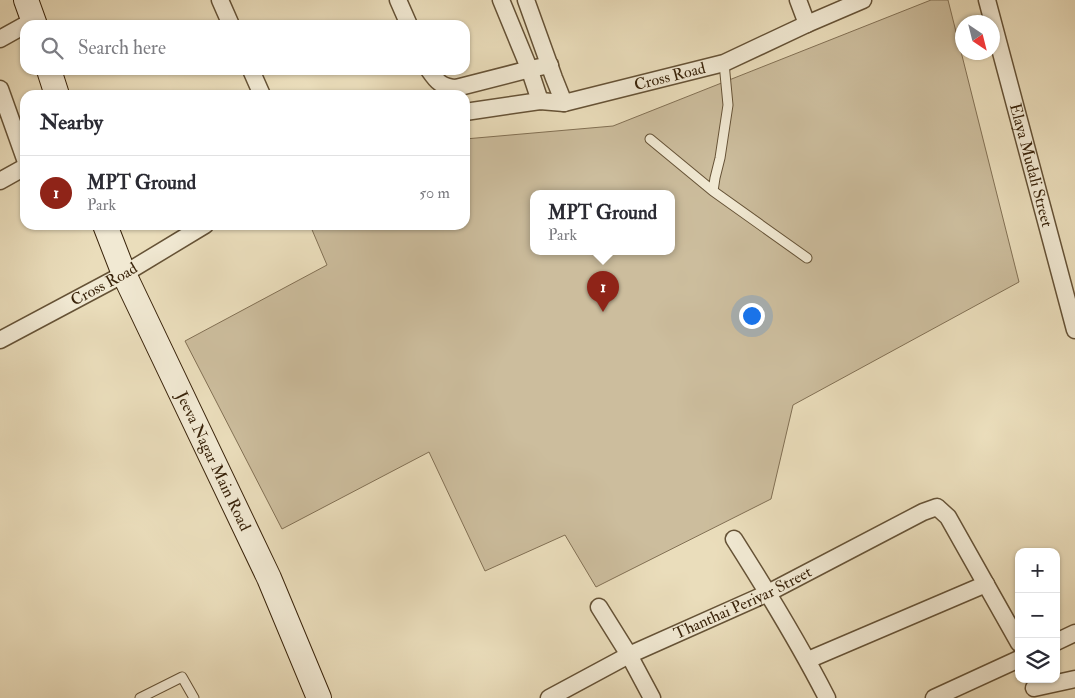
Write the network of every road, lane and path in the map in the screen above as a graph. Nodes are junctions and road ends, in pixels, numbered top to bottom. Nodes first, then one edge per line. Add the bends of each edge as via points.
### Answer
1 (220, 0) edge
2 (398, 0) edge
3 (501, 0) edge
4 (526, 0) edge
5 (798, 0) edge
6 (863, 0) edge
7 (987, 0) edge
8 (229, 20) edge
9 (407, 20) edge
10 (807, 24) junction
11 (20, 26) edge
12 (0, 40) edge
13 (724, 63) junction
14 (550, 65) junction
15 (530, 69) junction
16 (51, 75) edge
17 (253, 75) edge
18 (432, 75) edge
19 (0, 89) edge
20 (55, 90) edge
21 (260, 90) edge
22 (540, 101) junction
23 (564, 103) junction
24 (470, 111) edge
25 (650, 139) dead end
26 (20, 145) edge
27 (20, 171) edge
28 (0, 181) edge
29 (713, 191) junction
30 (107, 230) edge
31 (197, 230) edge
32 (807, 258) dead end
33 (124, 274) junction
34 (1075, 330) edge
35 (0, 340) edge
36 (734, 539) dead end
37 (986, 584) junction
38 (768, 592) junction
39 (599, 607) dead end
40 (1075, 633) edge
41 (1016, 638) edge
42 (1060, 640) edge
43 (629, 655) junction
44 (808, 660) junction
45 (1015, 660) edge
46 (1075, 679) edge
47 (1034, 688) edge
48 (140, 698) edge
49 (194, 698) edge
50 (319, 698) edge
51 (549, 698) edge
52 (652, 698) edge
53 (827, 698) edge
54 (934, 698) edge

1 - 8 street
2 - 9 street
3 - 15 street
4 - 14 street
5 - 10 street
6 - 10 street, Cross Road
7 - 34 street, Elaya Mudali Street
10 - 13 street, Cross Road
11 - 12 street
13 - 23 street, Cross Road
13 - 29 lane via 728,105
14 - 15 street
14 - 23 street
15 - 18 street via 456,88 446,87
15 - 22 street
16 - 20 street
17 - 21 street
19 - 26 street
22 - 23 street, Cross Road
22 - 24 street, Cross Road
25 - 29 lane
27 - 28 street
29 - 32 lane
30 - 33 street, Jeeva Nagar Main Road
31 - 33 street, Cross Road
33 - 35 street, Cross Road
33 - 50 street, Jeeva Nagar Main Road via 269,578
36 - 38 street
37 - 38 street, Thanthai Periyar Street via 948,517 937,507
37 - 41 street
37 - 44 street
38 - 43 street, Thanthai Periyar Street
38 - 44 street
39 - 43 street
40 - 42 street
43 - 51 street, Thanthai Periyar Street
43 - 52 street
44 - 53 street
45 - 54 street
46 - 47 street
48 - 49 lane via 182,677

